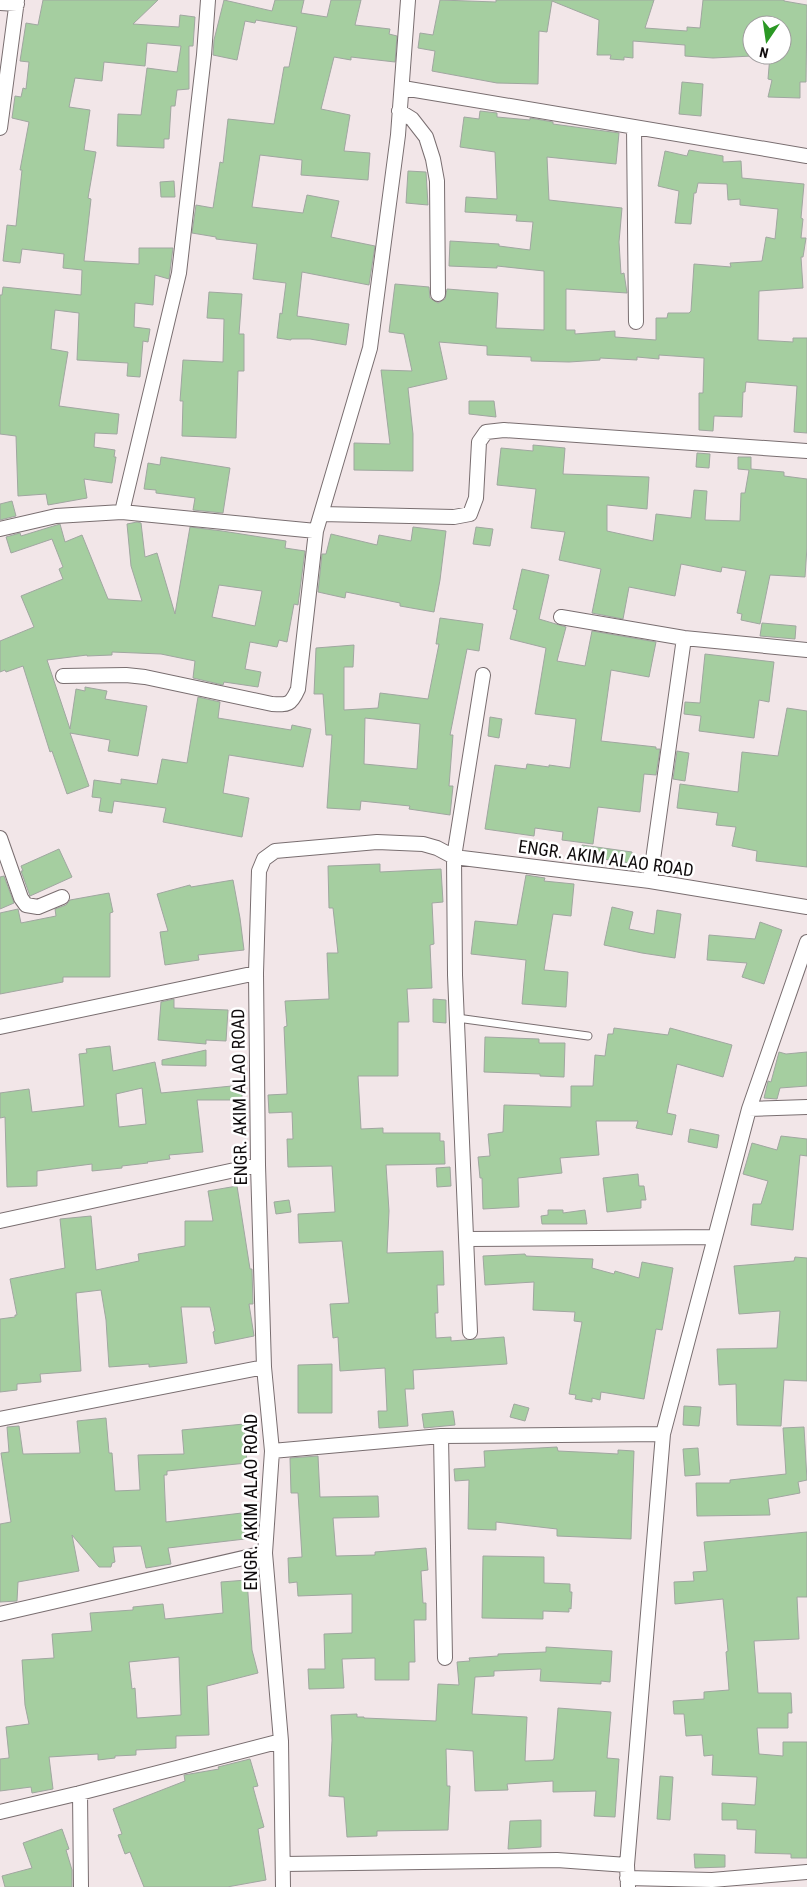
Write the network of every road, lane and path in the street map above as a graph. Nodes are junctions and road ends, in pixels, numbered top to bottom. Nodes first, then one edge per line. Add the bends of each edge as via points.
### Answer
1 (208, 0) edge
2 (408, 0) edge
3 (17, 2) edge
4 (0, 3) edge
5 (402, 88) junction
6 (400, 110) junction
7 (634, 127) junction
8 (0, 128) edge
9 (807, 156) edge
10 (438, 294) dead end
11 (636, 322) dead end
12 (807, 450) edge
13 (122, 512) junction
14 (321, 514) junction
15 (0, 529) edge
16 (316, 531) junction
17 (561, 617) dead end
18 (684, 638) junction
19 (807, 650) edge
20 (483, 675) dead end
21 (63, 676) dead end
22 (0, 838) edge
23 (454, 857) junction
24 (650, 881) junction
25 (62, 897) dead end
26 (807, 907) edge
27 (807, 942) edge
28 (256, 973) junction
29 (457, 1018) junction
30 (0, 1027) edge
31 (588, 1036) dead end
32 (807, 1107) edge
33 (749, 1109) junction
34 (258, 1165) junction
35 (0, 1221) edge
36 (715, 1237) junction
37 (467, 1239) junction
38 (470, 1332) dead end
39 (264, 1367) junction
40 (0, 1419) edge
41 (662, 1434) junction
42 (441, 1436) junction
43 (272, 1451) junction
44 (266, 1553) junction
45 (0, 1614) edge
46 (445, 1658) dead end
47 (281, 1741) junction
48 (80, 1793) junction
49 (0, 1812) edge
50 (284, 1864) junction
51 (807, 1872) edge
52 (627, 1877) edge
53 (81, 1887) edge
54 (283, 1887) edge

1 - 13 street via 179,273
2 - 5 street
3 - 4 street
3 - 8 street
5 - 6 street
5 - 7 street
6 - 10 street via 426,136 433,159 437,181
6 - 14 street via 370,348
7 - 9 street
7 - 11 street
12 - 14 street via 504,430 486,432 479,442 476,498 470,514 454,517
13 - 15 street via 56,516
13 - 16 street
14 - 16 street
16 - 21 street via 298,689 293,700 286,704 272,704 126,674
17 - 18 street
18 - 19 street
18 - 24 street
20 - 23 street
22 - 25 street via 26,905 38,907
23 - 24 street, ENGR. AKIM ALAO ROAD
23 - 28 street, ENGR. AKIM ALAO ROAD via 423,844 377,842 275,851 264,860 259,872
23 - 29 street
24 - 26 street, ENGR. AKIM ALAO ROAD
27 - 33 street
28 - 30 street
28 - 34 street, ENGR. AKIM ALAO ROAD
29 - 31 lane
29 - 37 street
32 - 33 street
33 - 36 street
34 - 35 street
34 - 39 street, ENGR. AKIM ALAO ROAD
36 - 37 street
36 - 41 street
37 - 38 street
39 - 40 street
39 - 43 street, ENGR. AKIM ALAO ROAD
41 - 42 street
41 - 52 street
42 - 43 street
42 - 46 street
43 - 44 street, ENGR. AKIM ALAO ROAD
44 - 45 street
44 - 47 street, ENGR. AKIM ALAO ROAD
47 - 48 street
47 - 50 street, ENGR. AKIM ALAO ROAD
48 - 49 street
48 - 53 street
50 - 52 street via 557,1860
50 - 54 street, ENGR. AKIM ALAO ROAD
51 - 52 street via 712,1880

